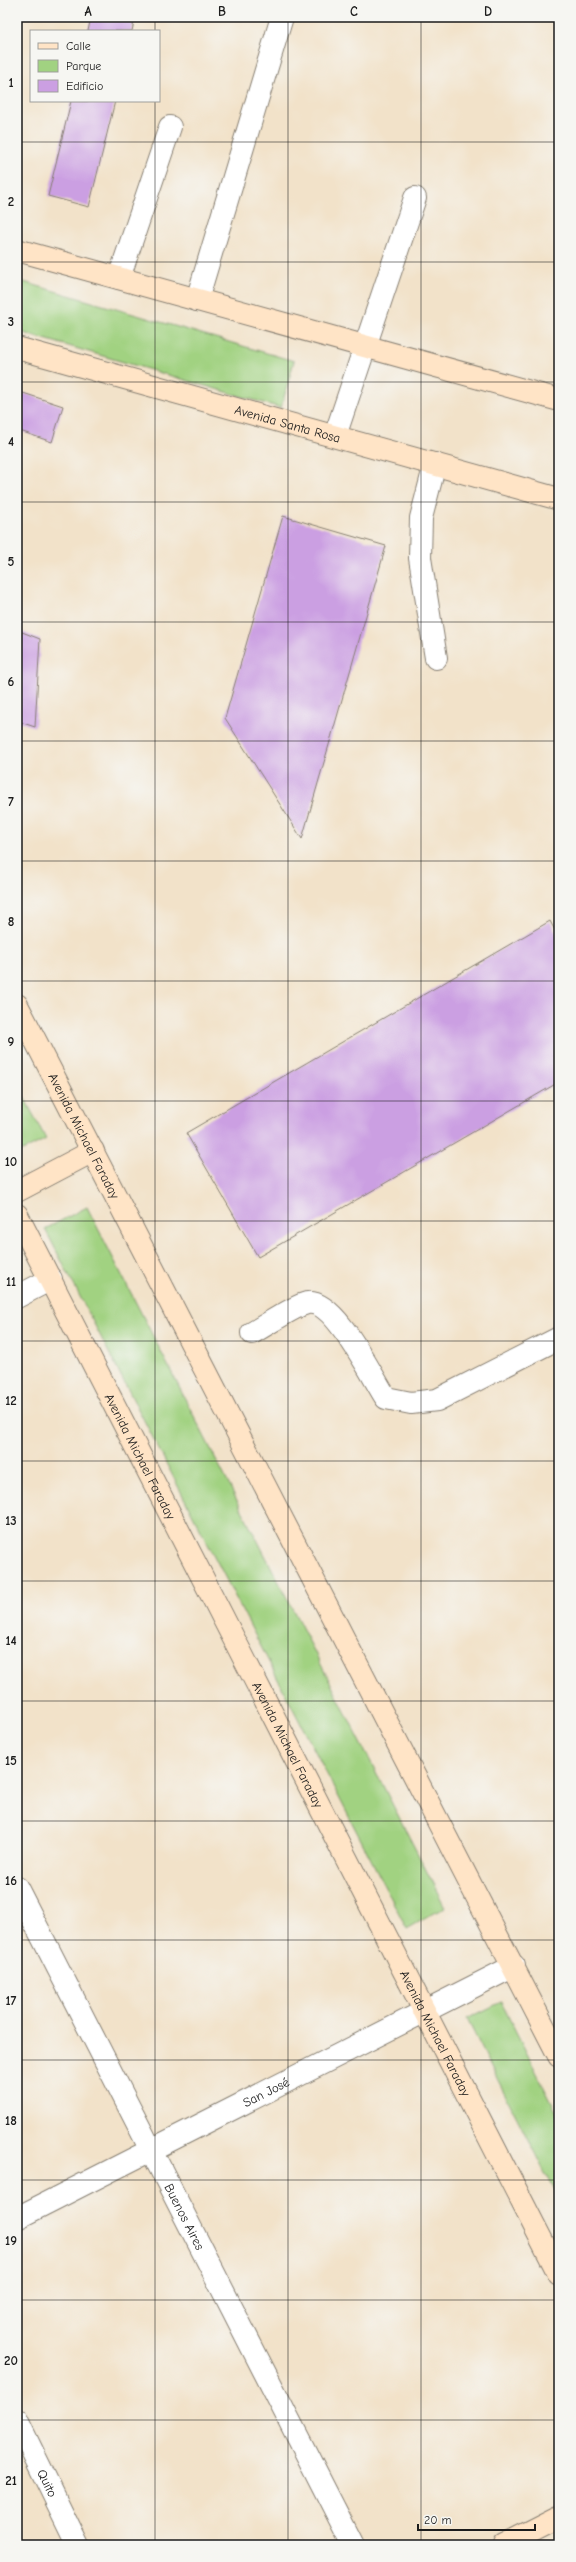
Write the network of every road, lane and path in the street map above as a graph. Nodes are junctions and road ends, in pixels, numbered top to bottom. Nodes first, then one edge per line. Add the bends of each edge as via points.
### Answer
1 (282, 17) edge
2 (170, 127) dead end
3 (415, 198) dead end
4 (17, 250) edge
5 (119, 278) junction
6 (197, 300) junction
7 (367, 347) junction
8 (17, 348) edge
9 (559, 400) edge
10 (335, 436) junction
11 (435, 464) junction
12 (559, 498) edge
13 (436, 658) dead end
14 (17, 1005) edge
15 (93, 1151) junction
16 (17, 1191) edge
17 (17, 1215) edge
18 (51, 1279) junction
19 (17, 1297) edge
20 (252, 1332) dead end
21 (559, 1338) edge
22 (20, 1899) edge
23 (514, 1966) junction
24 (426, 2011) junction
25 (559, 2056) edge
26 (150, 2151) junction
27 (17, 2218) edge
28 (559, 2274) edge
29 (17, 2420) edge
30 (559, 2517) edge
31 (78, 2545) edge
32 (353, 2545) edge
33 (504, 2545) edge

1 - 6 street
2 - 5 street
3 - 7 street
4 - 5 street
5 - 6 street
6 - 7 street
7 - 9 street
7 - 10 street
8 - 10 street, Avenida Santa Rosa
10 - 11 street, Avenida Santa Rosa
11 - 12 street, Avenida Santa Rosa
11 - 13 street via 421,518 420,558
14 - 15 street, Avenida Michael Faraday
15 - 16 street
15 - 23 street, Avenida Michael Faraday
17 - 18 street, Avenida Michael Faraday
18 - 19 street
18 - 24 street, Avenida Michael Faraday
20 - 21 street via 306,1304 320,1304 336,1318 386,1398 411,1402 437,1400
22 - 26 street, Buenos Aires
23 - 24 street, San José
23 - 25 street, Avenida Michael Faraday
24 - 26 street, San José
24 - 28 street, Avenida Michael Faraday
26 - 27 street, San José
26 - 32 street, Buenos Aires
29 - 31 street, Quito
30 - 33 street

